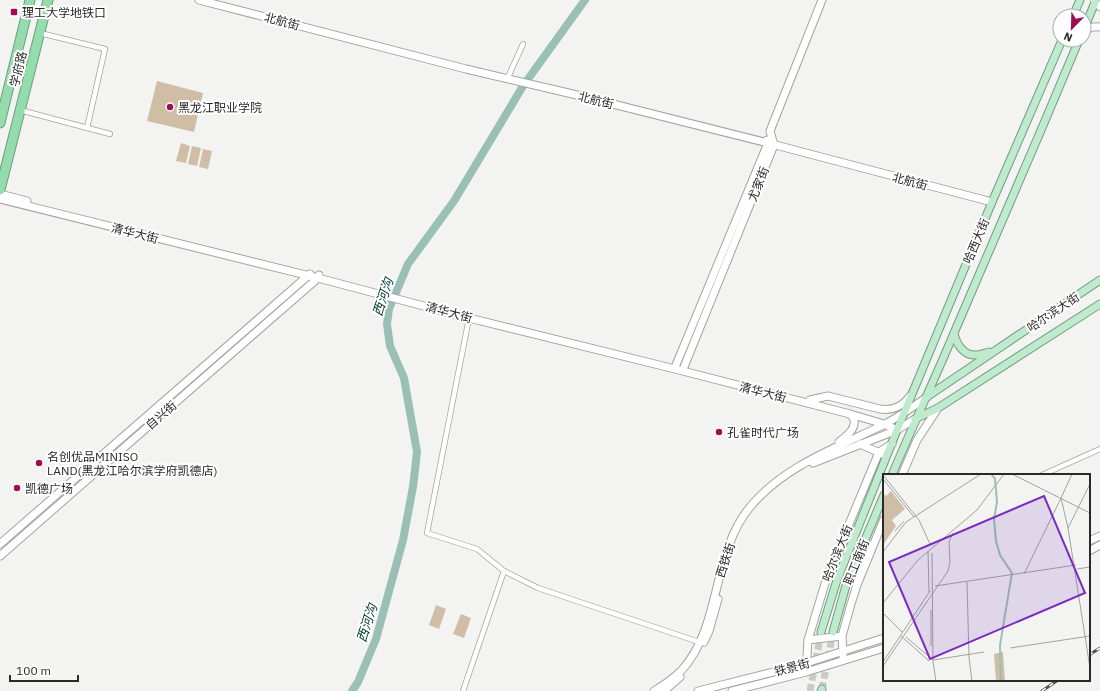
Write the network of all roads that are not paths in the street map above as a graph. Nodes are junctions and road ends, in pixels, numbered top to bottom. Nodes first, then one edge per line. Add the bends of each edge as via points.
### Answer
1 (30, 0) edge
2 (48, 0) edge
3 (199, 0) edge
4 (818, 0) edge
5 (822, 0) edge
6 (1097, 2) edge
7 (1092, 12) edge
8 (40, 33) junction
9 (523, 44) dead end
10 (1059, 48) edge
11 (1076, 48) edge
12 (509, 75) dead end
13 (20, 110) junction
14 (0, 123) edge
15 (87, 128) junction
16 (110, 134) dead end
17 (771, 144) junction
18 (0, 190) edge
19 (0, 194) edge
20 (0, 199) edge
21 (992, 202) junction
22 (310, 274) junction
23 (319, 276) junction
24 (1100, 280) edge
25 (1100, 304) edge
26 (435, 307) junction
27 (469, 318) junction
28 (954, 333) junction
29 (995, 350) junction
30 (680, 366) junction
31 (912, 394) junction
32 (927, 397) junction
33 (810, 400) junction
34 (938, 408) junction
35 (905, 412) junction
36 (850, 414) junction
37 (915, 419) junction
38 (887, 423) junction
39 (897, 430) junction
40 (860, 444) junction
41 (892, 444) junction
42 (1100, 449) edge
43 (830, 451) junction
44 (879, 452) junction
45 (887, 456) junction
46 (892, 474) edge
47 (902, 474) edge
48 (1044, 474) edge
49 (883, 497) edge
50 (883, 521) edge
51 (1100, 536) edge
52 (1090, 541) edge
53 (0, 544) edge
54 (1100, 545) edge
55 (1090, 550) edge
56 (0, 556) edge
57 (504, 571) junction
58 (821, 632) tunnel mouth
59 (833, 632) tunnel mouth
60 (842, 636) junction
61 (883, 638) edge
62 (808, 640) junction
63 (699, 642) junction
64 (883, 648) edge
65 (843, 652) junction
66 (843, 662) junction
67 (807, 663) junction
68 (806, 672) junction
69 (463, 691) edge
70 (654, 691) edge
71 (664, 691) edge
72 (698, 691) edge
73 (732, 691) edge

1 - 14 highway, 学府路
2 - 8 highway, 学府路
3 - 17 main road, 北航街
4 - 17 main road, 尤家街 via 766,131
5 - 17 main road, 尤家街 via 770,131
6 - 7 main road
8 - 13 highway, 学府路
8 - 15 street via 105,49
9 - 12 street
10 - 21 main road, 哈西大街
11 - 28 main road, 哈西大街
13 - 15 street
13 - 18 highway, 学府路
15 - 16 street
17 - 21 main road, 北航街
17 - 30 main road, 尤家街
19 - 22 main road, 清华大街
20 - 22 main road, 清华大街
21 - 31 main road, 哈西大街
22 - 23 main road, 清华大街
22 - 53 main road, 自兴街
23 - 26 main road, 清华大街
23 - 56 main road, 自兴街
24 - 29 main road, 哈尔滨大街
25 - 34 main road, 哈尔滨大街
26 - 27 main road, 清华大街
26 - 30 main road, 清华大街
27 - 36 main road, 清华大街
27 - 57 street via 427,533 477,549
28 - 29 main road via 960,347 971,354
28 - 32 main road, 哈西大街
29 - 32 main road, 哈尔滨大街
30 - 33 main road, 清华大街
31 - 33 main road via 903,404 888,409 828,396
31 - 35 main road, 哈西大街
32 - 35 main road
32 - 37 main road, 哈西大街
33 - 38 main road, 清华大街
34 - 37 main road, 哈尔滨大街
34 - 47 main road via 917,440
35 - 38 main road
35 - 39 main road, 哈西大街
36 - 38 main road, 清华大街
36 - 43 main road via 854,419 854,426
37 - 39 main road
37 - 46 main road
38 - 39 main road, 清华大街
38 - 43 main road
39 - 40 main road
39 - 41 main road, 哈西大街
40 - 43 main road
40 - 44 main road
41 - 44 main road
41 - 45 main road, 职工南街
42 - 48 street
43 - 63 main road, 西铁街 via 782,478 748,509 730,542
43 - 71 main road, 西铁街 via 788,479 765,498 750,515 734,544 706,639 687,670
44 - 45 main road
44 - 62 main road, 哈尔滨大街 via 827,577
45 - 58 main road, 职工南街 via 837,580
49 - 59 main road, 职工南街 via 847,582
50 - 60 main road via 857,585
51 - 52 main road
54 - 55 main road
57 - 63 street via 538,588
57 - 69 street
60 - 62 main road
60 - 65 main road
61 - 65 main road, 铁景街
62 - 67 main road, 哈尔滨大街
63 - 70 main road, 西铁街 via 681,671
64 - 66 main road, 铁景街
65 - 66 main road
65 - 67 main road, 铁景街
66 - 68 main road, 铁景街
67 - 68 main road, 哈尔滨大街
67 - 72 main road, 铁景街
68 - 73 main road, 铁景街

